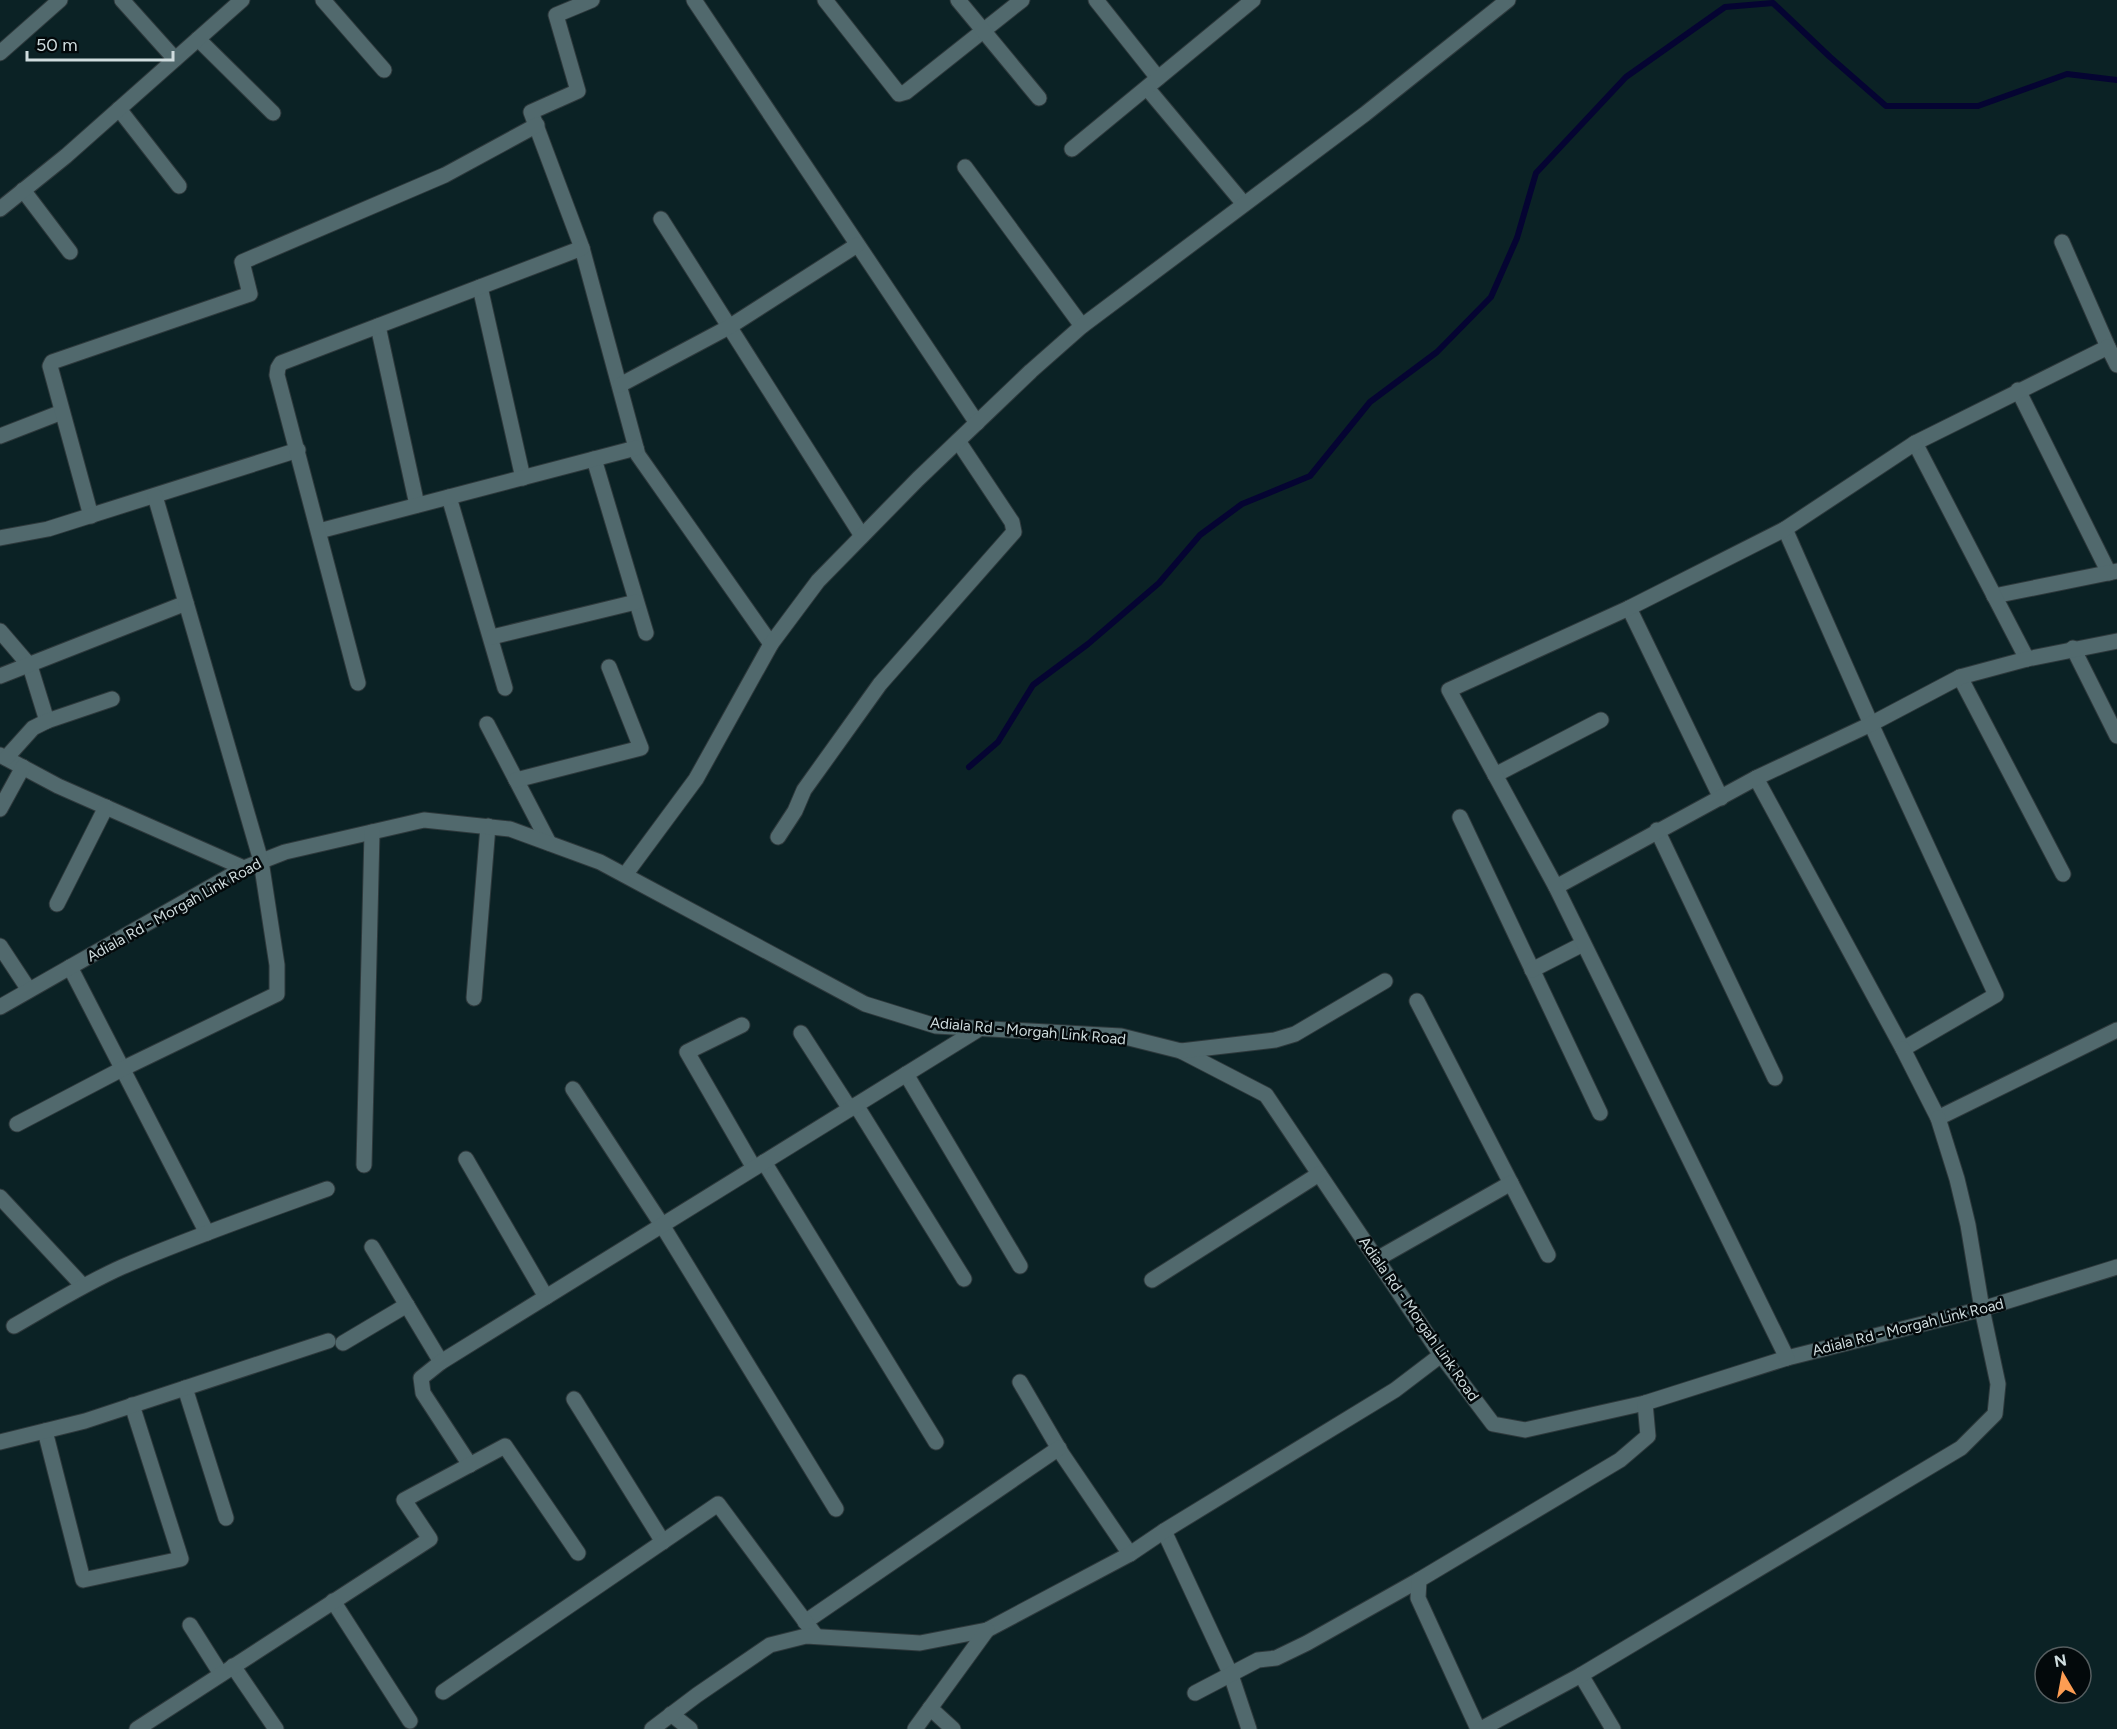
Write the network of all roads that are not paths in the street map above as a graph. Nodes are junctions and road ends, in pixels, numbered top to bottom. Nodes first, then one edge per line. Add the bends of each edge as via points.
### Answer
1 (60, 0) edge
2 (122, 0) edge
3 (242, 0) edge
4 (323, 0) edge
5 (592, 0) edge
6 (694, 0) edge
7 (825, 0) edge
8 (958, 0) edge
9 (1022, 0) edge
10 (1096, 0) edge
11 (1253, 0) edge
12 (1508, 0) edge
13 (1235, 6) edge
14 (984, 30) junction
15 (198, 39) junction
16 (0, 53) edge
17 (175, 59) junction
18 (384, 70) dead end
19 (1152, 83) junction
20 (1039, 98) dead end
21 (119, 109) junction
22 (273, 113) dead end
23 (537, 125) junction
24 (1072, 149) dead end
25 (965, 166) dead end
26 (179, 186) dead end
27 (23, 190) junction
28 (1244, 204) junction
29 (0, 209) edge
30 (661, 219) dead end
31 (2062, 242) dead end
32 (857, 245) junction
33 (582, 249) junction
34 (70, 252) dead end
35 (480, 287) junction
36 (378, 326) junction
37 (1082, 326) junction
38 (729, 327) junction
39 (2108, 347) junction
40 (2117, 365) edge
41 (620, 386) junction
42 (2018, 390) junction
43 (62, 412) junction
44 (977, 423) junction
45 (0, 436) edge
46 (958, 441) junction
47 (1915, 443) junction
48 (636, 447) junction
49 (298, 450) junction
50 (594, 459) junction
51 (523, 478) junction
52 (155, 496) junction
53 (449, 497) junction
54 (417, 505) junction
55 (91, 516) junction
56 (1785, 529) junction
57 (319, 531) junction
58 (862, 536) junction
59 (0, 538) edge
60 (2113, 572) edge
61 (1994, 596) junction
62 (636, 602) junction
63 (186, 603) junction
64 (1629, 608) junction
65 (0, 631) edge
66 (646, 633) dead end
67 (492, 637) junction
68 (2117, 641) edge
69 (771, 644) junction
70 (2073, 648) junction
71 (2027, 659) junction
72 (30, 666) junction
73 (609, 667) dead end
74 (0, 676) edge
75 (1960, 677) junction
76 (358, 683) dead end
77 (505, 688) dead end
78 (112, 699) dead end
79 (1601, 720) dead end
80 (47, 721) junction
81 (487, 724) dead end
82 (1871, 724) junction
83 (2117, 736) edge
84 (3, 757) edge
85 (23, 767) junction
86 (1495, 775) junction
87 (1756, 778) junction
88 (516, 780) junction
89 (1721, 798) junction
90 (106, 807) junction
91 (0, 809) edge
92 (1460, 817) dead end
93 (488, 826) junction
94 (1657, 830) junction
95 (372, 832) junction
96 (778, 837) dead end
97 (549, 843) junction
98 (261, 861) junction
99 (244, 867) junction
100 (2063, 874) dead end
101 (625, 875) junction
102 (1556, 886) junction
103 (57, 904) dead end
104 (1583, 944) junction
105 (0, 946) edge
106 (70, 966) junction
107 (1532, 970) junction
108 (1385, 981) dead end
109 (29, 990) junction
110 (474, 998) dead end
111 (1417, 1001) dead end
112 (0, 1007) edge
113 (742, 1025) dead end
114 (979, 1029) junction
115 (2117, 1030) edge
116 (801, 1033) dead end
117 (1904, 1049) junction
118 (1181, 1051) junction
119 (122, 1069) junction
120 (906, 1074) junction
121 (1775, 1078) dead end
122 (573, 1089) dead end
123 (853, 1107) junction
124 (1600, 1113) dead end
125 (1938, 1118) junction
126 (17, 1124) dead end
127 (466, 1160) dead end
128 (364, 1165) dead end
129 (759, 1165) junction
130 (1319, 1174) junction
131 (1511, 1183) junction
132 (327, 1190) dead end
133 (1, 1200) edge
134 (662, 1225) junction
135 (207, 1233) junction
136 (372, 1247) dead end
137 (1548, 1255) dead end
138 (1377, 1259) junction
139 (1020, 1266) dead end
140 (2117, 1267) edge
141 (964, 1279) dead end
142 (1152, 1280) dead end
143 (83, 1286) junction
144 (546, 1297) junction
145 (407, 1305) junction
146 (1982, 1309) junction
147 (14, 1326) dead end
148 (1441, 1355) junction
149 (1787, 1358) junction
150 (441, 1362) junction
151 (1020, 1382) dead end
152 (185, 1388) junction
153 (574, 1399) dead end
154 (1645, 1403) junction
155 (132, 1405) junction
156 (45, 1431) junction
157 (0, 1442) edge
158 (936, 1442) dead end
159 (1059, 1448) junction
160 (470, 1465) junction
161 (836, 1509) dead end
162 (226, 1518) dead end
163 (1164, 1531) junction
164 (663, 1542) junction
165 (578, 1553) dead end
166 (1130, 1554) junction
167 (1419, 1580) junction
168 (333, 1601) junction
169 (805, 1622) junction
170 (190, 1625) dead end
171 (987, 1630) junction
172 (816, 1636) junction
173 (227, 1670) junction
174 (1231, 1675) junction
175 (1581, 1675) junction
176 (443, 1692) dead end
177 (1196, 1693) dead end
178 (930, 1708) junction
179 (671, 1714) junction
180 (410, 1721) dead end
181 (137, 1729) edge
182 (276, 1729) edge
183 (652, 1729) edge
184 (690, 1729) edge
185 (915, 1729) edge
186 (953, 1729) edge
187 (1249, 1729) edge
188 (1479, 1729) edge
189 (1613, 1729) edge

1 - 16 street
2 - 17 street
3 - 15 street
4 - 18 street
5 - 23 street via 556,15 578,91 531,112
6 - 32 street
7 - 14 street via 899,94
8 - 14 street
9 - 14 street
10 - 19 street
11 - 13 street
12 - 28 street
13 - 19 street
14 - 20 street
15 - 17 street
15 - 22 street
17 - 21 street
19 - 24 street
19 - 28 street
21 - 26 street
21 - 27 street
23 - 33 street
23 - 43 street via 445,175 242,262 250,294 52,362
25 - 37 street
27 - 29 street
27 - 34 street
28 - 37 street
30 - 38 street
31 - 39 street
32 - 38 street
32 - 44 street
33 - 35 street
33 - 41 street
35 - 36 street
35 - 51 street
36 - 49 street via 281,363 277,375
36 - 54 street
37 - 44 street
38 - 41 street
38 - 58 street
39 - 40 street
39 - 42 street
41 - 48 street
42 - 47 street
42 - 60 street
43 - 45 street
43 - 55 street
44 - 46 street
46 - 58 street
46 - 96 street via 1012,522 1014,532 880,684 804,790
47 - 56 street
47 - 61 street
48 - 50 street
48 - 69 street
49 - 52 street
49 - 57 street
50 - 51 street
50 - 62 street
51 - 53 street
52 - 55 street
52 - 63 street
53 - 54 street
53 - 67 street
54 - 57 street
55 - 59 street
56 - 64 street
56 - 82 street
57 - 76 street
58 - 69 street via 818,581
60 - 61 street
61 - 71 street
62 - 66 street
62 - 67 street
63 - 72 street
63 - 98 street
64 - 86 street via 1449,690
64 - 89 street
65 - 72 street
67 - 77 street
68 - 70 street
69 - 101 street via 696,779
70 - 71 street
70 - 83 street
71 - 75 street
72 - 74 street
72 - 80 street
73 - 88 street via 641,748
75 - 82 street
75 - 100 street
78 - 80 street
79 - 86 street
80 - 84 street via 33,728
81 - 88 street
82 - 87 street
82 - 117 street via 1996,995
84 - 85 street
85 - 90 street
85 - 91 street
86 - 102 street
87 - 89 street
87 - 117 street
88 - 97 street
89 - 94 street
90 - 99 street
90 - 103 street
92 - 107 street
93 - 95 street, Adiala Rd - Morgah Link Road via 424,820
93 - 97 street, Adiala Rd - Morgah Link Road via 510,829
93 - 110 street
94 - 102 street
94 - 121 street
95 - 98 street, Adiala Rd - Morgah Link Road
95 - 128 street
97 - 101 street, Adiala Rd - Morgah Link Road
98 - 99 street, Adiala Rd - Morgah Link Road
98 - 119 street via 278,965 277,994
99 - 106 street, Adiala Rd - Morgah Link Road
101 - 114 street, Adiala Rd - Morgah Link Road via 865,1004 936,1026
102 - 104 street
104 - 107 street
104 - 149 street
105 - 109 street
106 - 109 street, Adiala Rd - Morgah Link Road
106 - 119 street
107 - 124 street
108 - 118 street via 1295,1034
109 - 112 street, Adiala Rd - Morgah Link Road
111 - 131 street
113 - 129 street via 687,1052
114 - 118 street, Adiala Rd - Morgah Link Road via 1121,1036
114 - 120 street
115 - 125 street
116 - 123 street
117 - 125 street
118 - 130 street, Adiala Rd - Morgah Link Road via 1266,1095
119 - 126 street
119 - 135 street
120 - 123 street
120 - 139 street
122 - 134 street
123 - 129 street
123 - 141 street
125 - 146 street via 1968,1225
127 - 144 street
129 - 134 street
129 - 158 street
130 - 138 street, Adiala Rd - Morgah Link Road
130 - 142 street
131 - 137 street
131 - 138 street
132 - 135 street
133 - 143 street
134 - 144 street
134 - 161 street
135 - 143 street
136 - 145 street
138 - 148 street, Adiala Rd - Morgah Link Road
140 - 146 street, Adiala Rd - Morgah Link Road
143 - 147 street
144 - 150 street
145 - 150 street
145 - 152 street via 335,1342
146 - 149 street, Adiala Rd - Morgah Link Road
146 - 175 street via 1998,1384 1995,1414 1961,1448
148 - 154 street, Adiala Rd - Morgah Link Road via 1493,1424 1525,1430
148 - 163 street via 1395,1390
149 - 154 street, Adiala Rd - Morgah Link Road
150 - 160 street via 421,1378 423,1393
151 - 159 street
152 - 155 street
152 - 162 street
153 - 164 street
154 - 167 street via 1648,1436 1620,1460
155 - 156 street
155 - 156 street via 181,1559 83,1580
156 - 157 street
159 - 166 street
159 - 169 street
160 - 165 street via 505,1446
160 - 168 street via 404,1500 430,1539
163 - 166 street
163 - 174 street
164 - 169 street via 718,1504
164 - 176 street
166 - 171 street
167 - 174 street via 1307,1643 1276,1658 1258,1660
167 - 188 street via 1418,1598
168 - 173 street
168 - 180 street
169 - 172 street
170 - 173 street
171 - 172 street via 920,1644
171 - 178 street
172 - 179 street via 770,1645
173 - 181 street
173 - 182 street
174 - 177 street
174 - 187 street
175 - 188 street
175 - 189 street
178 - 185 street
178 - 186 street
179 - 183 street
179 - 184 street

